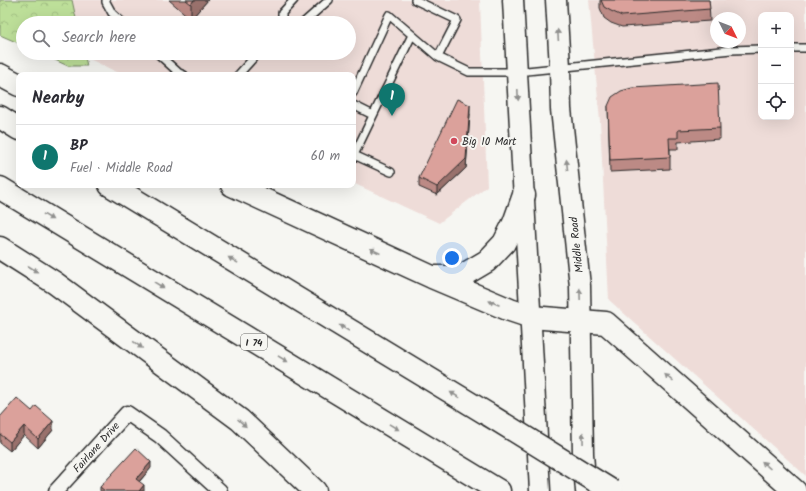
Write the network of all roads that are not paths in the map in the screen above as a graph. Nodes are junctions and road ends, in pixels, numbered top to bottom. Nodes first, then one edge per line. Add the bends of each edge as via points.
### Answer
1 (106, 0) edge
2 (294, 0) edge
3 (329, 0) edge
4 (415, 0) edge
5 (513, 0) edge
6 (556, 0) edge
7 (115, 16) edge
8 (282, 16) edge
9 (311, 16) edge
10 (412, 35) junction
11 (794, 48) edge
12 (806, 48) edge
13 (758, 49) edge
14 (438, 57) junction
15 (165, 60) edge
16 (252, 60) edge
17 (560, 67) junction
18 (179, 72) edge
19 (241, 72) edge
20 (517, 72) junction
21 (0, 76) edge
22 (16, 84) edge
23 (356, 86) edge
24 (356, 106) edge
25 (373, 115) junction
26 (0, 117) edge
27 (16, 127) edge
28 (356, 151) edge
29 (356, 156) edge
30 (391, 172) dead end
31 (0, 188) edge
32 (115, 188) edge
33 (239, 188) edge
34 (524, 195) junction
35 (0, 248) edge
36 (432, 277) junction
37 (531, 317) junction
38 (581, 320) junction
39 (496, 489) edge
40 (56, 491) edge
41 (220, 491) edge
42 (315, 491) edge
43 (540, 491) edge
44 (586, 491) edge
45 (612, 491) edge
46 (795, 491) edge

1 - 7 lane
2 - 8 lane
3 - 9 lane
4 - 14 lane via 457,20
5 - 20 main road
17 -> 6 main road, Middle Road
10 - 14 lane
10 - 23 lane via 389,15
10 - 25 lane
11 - 12 lane
13 - 17 lane
14 - 20 lane via 469,72
15 - 18 lane
16 - 19 lane
17 - 20 lane
38 -> 17 main road, Middle Road via 580,286 561,109
20 -> 34 main road
21 - 22 highway
24 - 25 lane
25 - 28 lane
26 - 27 highway
29 - 30 lane
31 -> 39 highway, I 74
45 -> 32 highway, bridge
36 -> 33 highway
34 - 36 highway via 504,243 487,261 460,277
34 - 37 main road
35 -> 42 highway via 54,283 240,420
37 -> 36 highway
37 - 38 highway
37 - 43 main road
44 -> 38 main road, Middle Road
46 -> 38 highway via 606,323
40 - 41 street, Fairlane Drive via 127,413 160,436

